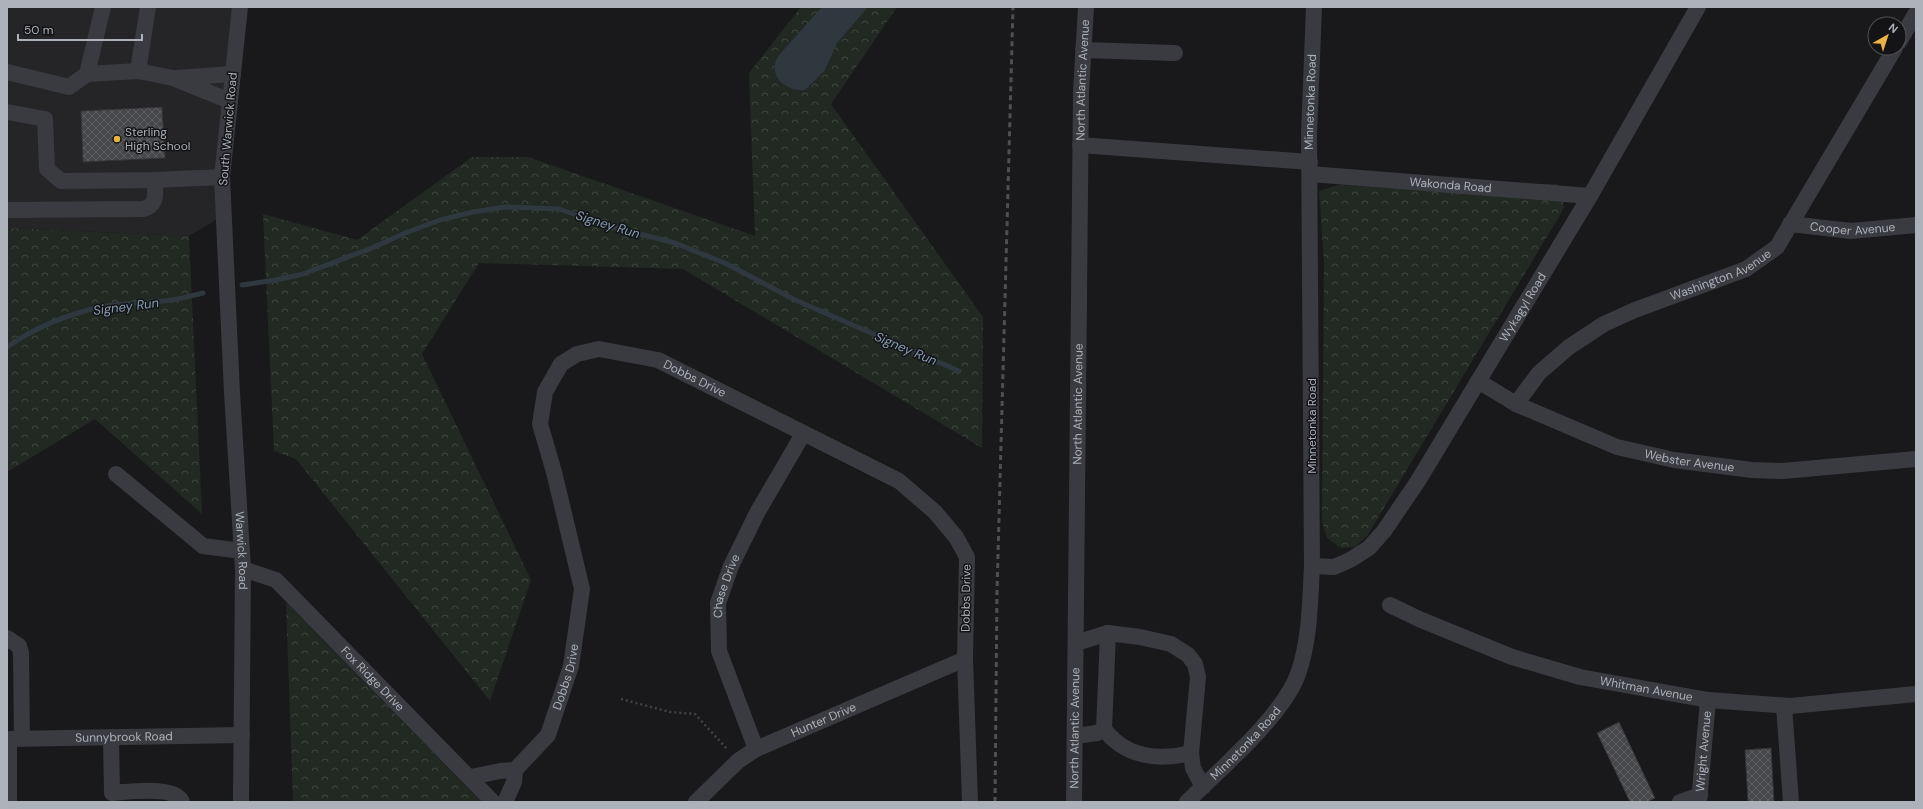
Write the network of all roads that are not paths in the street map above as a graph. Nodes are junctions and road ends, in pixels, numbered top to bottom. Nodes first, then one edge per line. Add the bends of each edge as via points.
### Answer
1 (103, 7) edge
2 (148, 7) edge
3 (240, 7) edge
4 (1086, 7) edge
5 (1314, 7) edge
6 (1698, 7) edge
7 (1916, 13) edge
8 (1907, 28) edge
9 (1083, 50) junction
10 (1175, 53) dead end
11 (1890, 56) edge
12 (138, 71) junction
13 (7, 72) edge
14 (87, 74) junction
15 (233, 74) junction
16 (173, 78) junction
17 (230, 101) junction
18 (7, 112) edge
19 (1080, 145) junction
20 (1310, 168) junction
21 (222, 177) junction
22 (155, 180) junction
23 (1590, 196) junction
24 (7, 210) edge
25 (1790, 224) junction
26 (1916, 225) edge
27 (228, 300) joint
28 (1478, 381) junction
29 (1516, 404) junction
30 (804, 434) junction
31 (1916, 459) edge
32 (116, 474) dead end
33 (242, 551) junction
34 (1312, 566) junction
35 (243, 569) junction
36 (1390, 605) dead end
37 (1108, 633) junction
38 (7, 638) edge
39 (1076, 643) junction
40 (965, 659) junction
41 (1916, 694) edge
42 (1708, 700) junction
43 (1784, 706) junction
44 (1104, 729) junction
45 (242, 736) junction
46 (1075, 736) junction
47 (111, 737) junction
48 (13, 739) edge
49 (756, 750) junction
50 (1191, 753) junction
51 (516, 770) junction
52 (470, 777) junction
53 (1203, 786) junction
54 (1700, 799) edge
55 (9, 802) edge
56 (182, 802) edge
57 (241, 802) edge
58 (493, 802) edge
59 (505, 802) edge
60 (696, 802) edge
61 (970, 802) edge
62 (1074, 802) edge
63 (1187, 802) edge
64 (1680, 802) edge
65 (1791, 802) edge

1 - 14 street
2 - 12 street
3 - 15 street, South Warwick Road
4 - 9 street, North Atlantic Avenue
5 - 20 street, Minnetonka Road
6 - 23 street, Wykagyl Road
7 - 8 street
9 - 10 street
9 - 19 street, North Atlantic Avenue
11 - 25 street, Washington Avenue
12 - 14 street
12 - 16 street
13 - 14 street via 69,87
15 - 16 street
15 - 17 street, South Warwick Road
16 - 17 street
17 - 21 street, South Warwick Road
18 - 22 street via 45,119 47,169 61,181
19 - 20 street, Wakonda Road
19 - 39 street, North Atlantic Avenue
20 - 23 street, Wakonda Road
20 - 34 street, Minnetonka Road
21 - 22 street
21 - 27 street, South Warwick Road
22 - 24 street via 155,202 151,208 143,210
23 - 28 street, Wykagyl Road
25 - 26 street, Cooper Avenue via 1850,231
25 - 29 street, Washington Avenue via 1777,247 1746,269 1604,324 1569,347 1539,373
27 - 33 street, Warwick Road
28 - 29 street, Webster Avenue
28 - 34 street, Wykagyl Road via 1418,481 1384,531 1369,548 1334,567
29 - 31 street, Webster Avenue via 1617,447 1712,466 1783,471
30 - 40 street, Dobbs Drive via 899,481 935,512 956,537 967,557
30 - 49 street, Chase Drive via 757,513 734,559 718,603 719,651
30 - 51 street, Dobbs Drive via 658,360 599,349 577,354 561,364 545,392 540,424 582,589 571,666 548,735
32 - 33 street via 203,546
33 - 35 street, Warwick Road
34 - 53 street, Minnetonka Road via 1308,630 1298,674 1285,698 1262,726
35 - 45 street, Warwick Road
35 - 52 street, Fox Ridge Drive via 276,580
36 - 42 street, Whitman Avenue via 1512,657 1580,677
37 - 39 street
37 - 44 street
37 - 50 street via 1170,644 1188,655 1195,664 1198,677
38 - 48 street via 19,646 21,653
39 - 46 street, North Atlantic Avenue
40 - 49 street, Hunter Drive
40 - 61 street, Dobbs Drive
41 - 43 street, Whitman Avenue
42 - 43 street, Whitman Avenue
42 - 54 street, Wright Avenue
43 - 65 street
44 - 46 street via 1097,734
44 - 50 street via 1112,740 1152,757 1174,757
45 - 47 street, Sunnybrook Road
45 - 57 street, Warwick Road
46 - 62 street, North Atlantic Avenue
47 - 48 street, Sunnybrook Road
47 - 56 street via 112,793 167,791 176,795
48 - 55 street
49 - 60 street, Hunter Drive via 738,761
50 - 53 street via 1193,768
51 - 52 street
51 - 59 street, Dobbs Drive via 514,782
52 - 58 street, Fox Ridge Drive
53 - 63 street, Minnetonka Road
54 - 64 street

